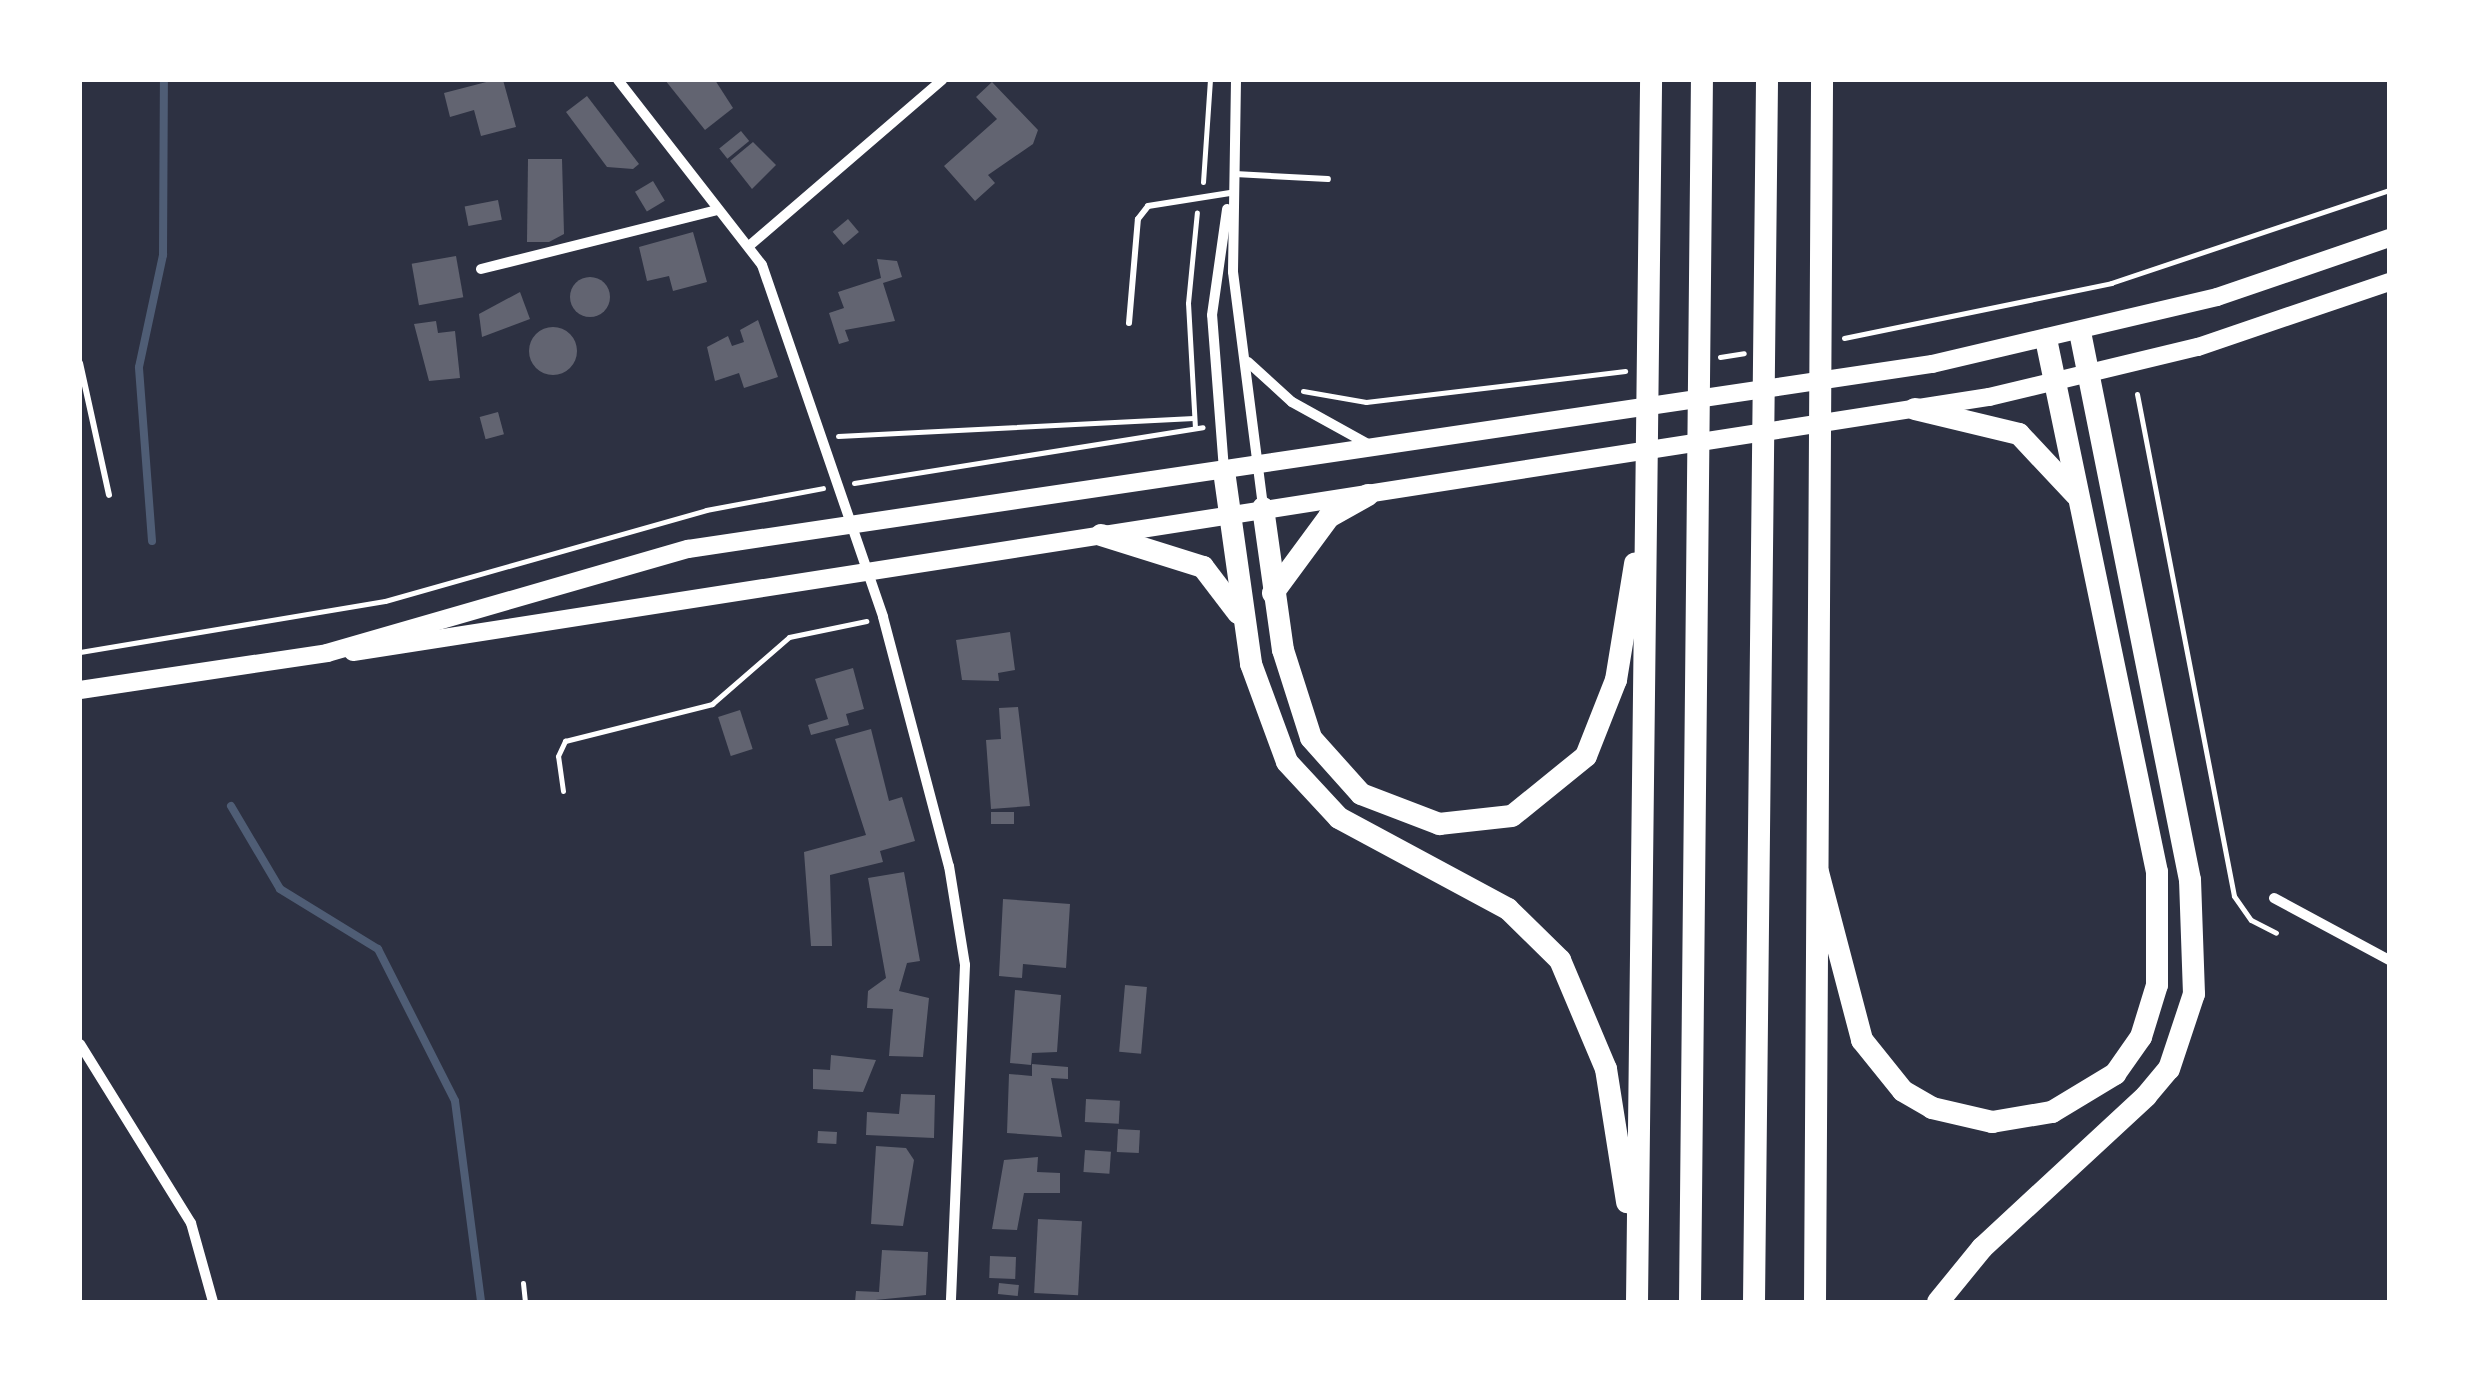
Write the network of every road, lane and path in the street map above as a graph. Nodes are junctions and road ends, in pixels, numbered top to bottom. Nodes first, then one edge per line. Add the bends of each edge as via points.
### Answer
1 (618, 80) edge
2 (942, 80) edge
3 (1210, 80) edge
4 (1236, 80) edge
5 (1652, 80) edge
6 (1702, 80) edge
7 (1767, 80) edge
8 (1822, 80) edge
9 (1231, 174) junction
10 (1328, 179) dead end
11 (2389, 190) edge
12 (1230, 193) junction
13 (1201, 194) junction
14 (718, 210) junction
15 (2389, 238) edge
16 (750, 246) junction
17 (481, 269) dead end
18 (2389, 282) edge
19 (1129, 323) dead end
20 (2080, 332) junction
21 (2046, 338) junction
22 (1826, 340) dead end
23 (1749, 352) dead end
24 (1710, 358) dead end
25 (1247, 361) junction
26 (80, 364) edge
27 (1633, 370) dead end
28 (2088, 374) junction
29 (2056, 383) junction
30 (2137, 394) dead end
31 (1292, 402) junction
32 (1916, 409) junction
33 (1194, 418) junction
34 (826, 436) junction
35 (1375, 448) junction
36 (1259, 466) junction
37 (1224, 471) junction
38 (880, 479) dead end
39 (782, 494) dead end
40 (1368, 494) junction
41 (109, 496) dead end
42 (2083, 505) junction
43 (1264, 508) junction
44 (1228, 514) junction
45 (1644, 531) junction
46 (1101, 535) junction
47 (1273, 593) junction
48 (883, 618) junction
49 (1245, 625) junction
50 (80, 652) edge
51 (328, 653) junction
52 (80, 690) edge
53 (564, 792) dead end
54 (1818, 872) junction
55 (2274, 898) dead end
56 (2276, 933) dead end
57 (2389, 960) edge
58 (80, 1044) edge
59 (1638, 1270) junction
60 (523, 1283) dead end
61 (213, 1302) edge
62 (525, 1302) edge
63 (952, 1302) edge
64 (1637, 1302) edge
65 (1690, 1302) edge
66 (1754, 1302) edge
67 (1815, 1302) edge
68 (1938, 1302) edge

1 - 14 street
2 - 16 street
3 - 13 path
4 - 9 street
5 - 45 highway
6 - 65 highway
7 - 66 highway
8 - 54 highway
9 - 10 lane
9 - 12 street
11 - 22 path via 2110,283
12 - 13 lane
12 - 25 street
12 - 37 street via 1213,271
13 - 19 lane via 1160,198 1138,219
13 - 33 path via 1188,285
14 - 16 street
14 - 17 street
15 - 20 main road
16 - 34 street
18 - 28 main road
20 - 21 main road
20 - 28 highway
21 - 29 highway
21 - 35 main road
23 - 24 path
25 - 31 street
25 - 36 street
26 - 41 lane
27 - 31 path via 1366,402 1316,386
28 - 29 main road
28 - 68 highway via 2190,880 2194,994 2168,1069 2146,1096 1994,1236
29 - 32 main road
29 - 42 highway
30 - 56 path via 2234,896 2251,920
31 - 35 street
32 - 40 main road
32 - 42 highway via 2019,434
33 - 34 path
33 - 38 path via 1195,428 1175,434
34 - 48 street
35 - 36 main road
36 - 37 main road
36 - 43 street
37 - 44 highway
37 - 51 main road via 764,536 623,566
39 - 50 path via 386,601
40 - 43 main road
40 - 47 highway via 1328,517
42 - 54 highway via 2161,936 2142,1037 2115,1074 2052,1112 2007,1121 1962,1117 1903,1090 1862,1040 1846,1000
43 - 44 main road
43 - 47 highway
44 - 46 main road
44 - 49 highway
45 - 47 highway via 1616,680 1586,756 1542,799 1478,824 1396,814 1334,768 1294,694
45 - 59 highway
46 - 49 highway via 1204,568
46 - 51 main road via 389,652
48 - 53 path via 789,637 712,704 565,741 558,756
48 - 63 street via 949,866 965,965
49 - 59 highway via 1267,723 1308,792 1380,844 1508,908 1575,983 1606,1069
51 - 52 main road
54 - 67 highway
55 - 57 street
58 - 61 street via 191,1224
59 - 64 highway
60 - 62 path

